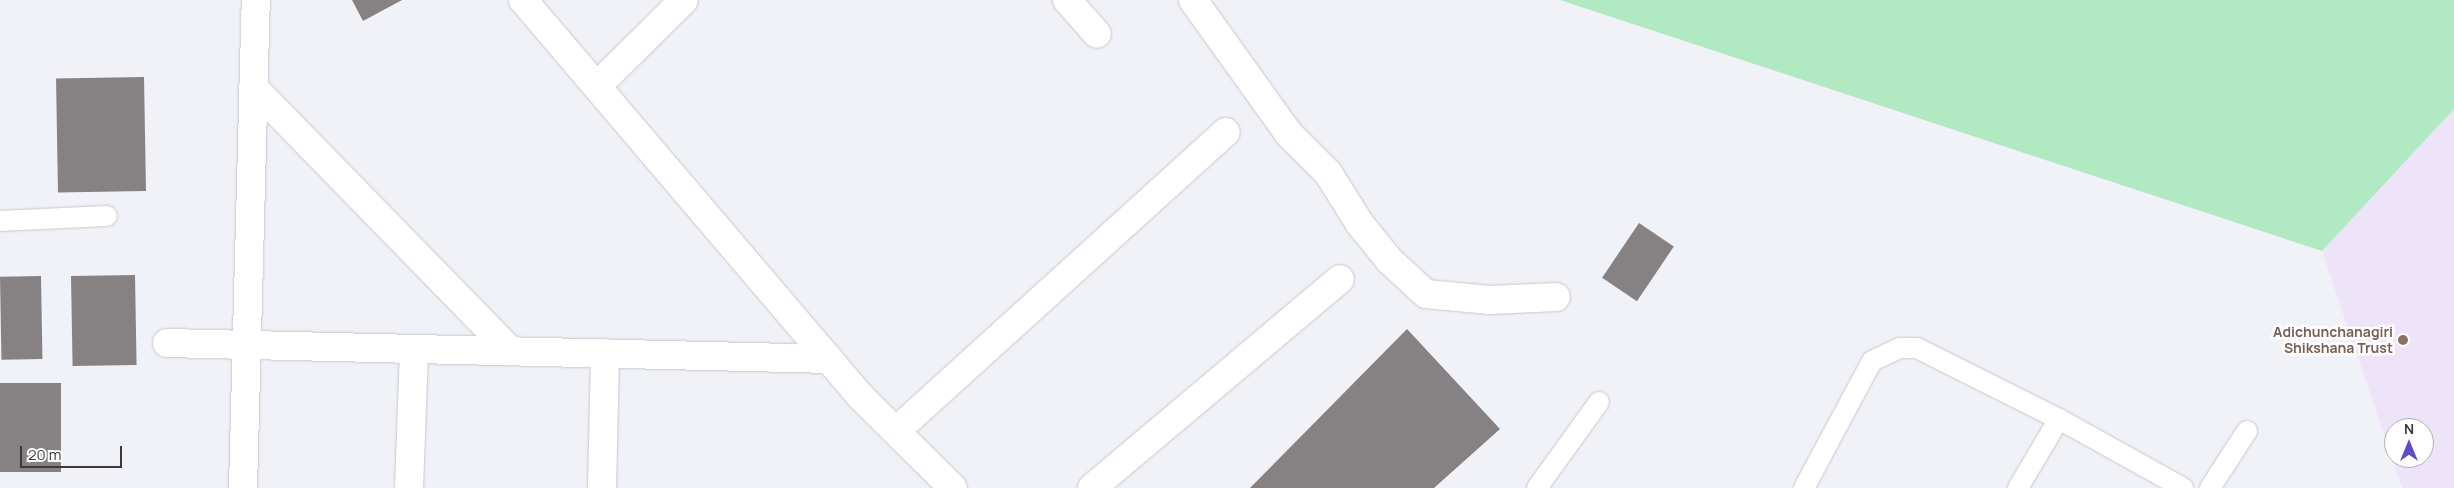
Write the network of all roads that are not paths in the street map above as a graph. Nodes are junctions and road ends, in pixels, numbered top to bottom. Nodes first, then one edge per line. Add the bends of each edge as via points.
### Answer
1 (256, 0) edge
2 (523, 0) edge
3 (684, 0) edge
4 (1067, 0) edge
5 (1193, 0) edge
6 (1098, 34) dead end
7 (596, 86) junction
8 (254, 87) junction
9 (1226, 132) dead end
10 (107, 216) dead end
11 (0, 220) edge
12 (1340, 279) dead end
13 (1556, 297) dead end
14 (167, 343) dead end
15 (246, 344) junction
16 (414, 349) junction
17 (511, 351) junction
18 (605, 353) junction
19 (829, 359) junction
20 (1599, 402) dead end
21 (2059, 419) junction
22 (896, 431) junction
23 (2247, 431) dead end
24 (242, 488) edge
25 (409, 488) edge
26 (602, 488) edge
27 (953, 488) edge
28 (1092, 488) edge
29 (1537, 488) edge
30 (1804, 488) edge
31 (2018, 488) edge
32 (2183, 488) edge
33 (2210, 488) edge

1 - 8 street
2 - 7 street
3 - 7 street
4 - 6 street
5 - 13 street via 1289,134 1328,173 1360,224 1390,261 1426,294 1490,300
7 - 19 street
8 - 15 street
8 - 17 street
9 - 22 street
10 - 11 lane
12 - 28 street
14 - 15 street
15 - 16 street
15 - 24 street
16 - 17 street
16 - 25 street
17 - 18 street
18 - 19 street
18 - 26 street
19 - 22 street
20 - 29 lane
21 - 30 lane via 1916,348 1900,348 1872,361
21 - 31 lane
21 - 32 lane
22 - 27 street
23 - 33 lane

